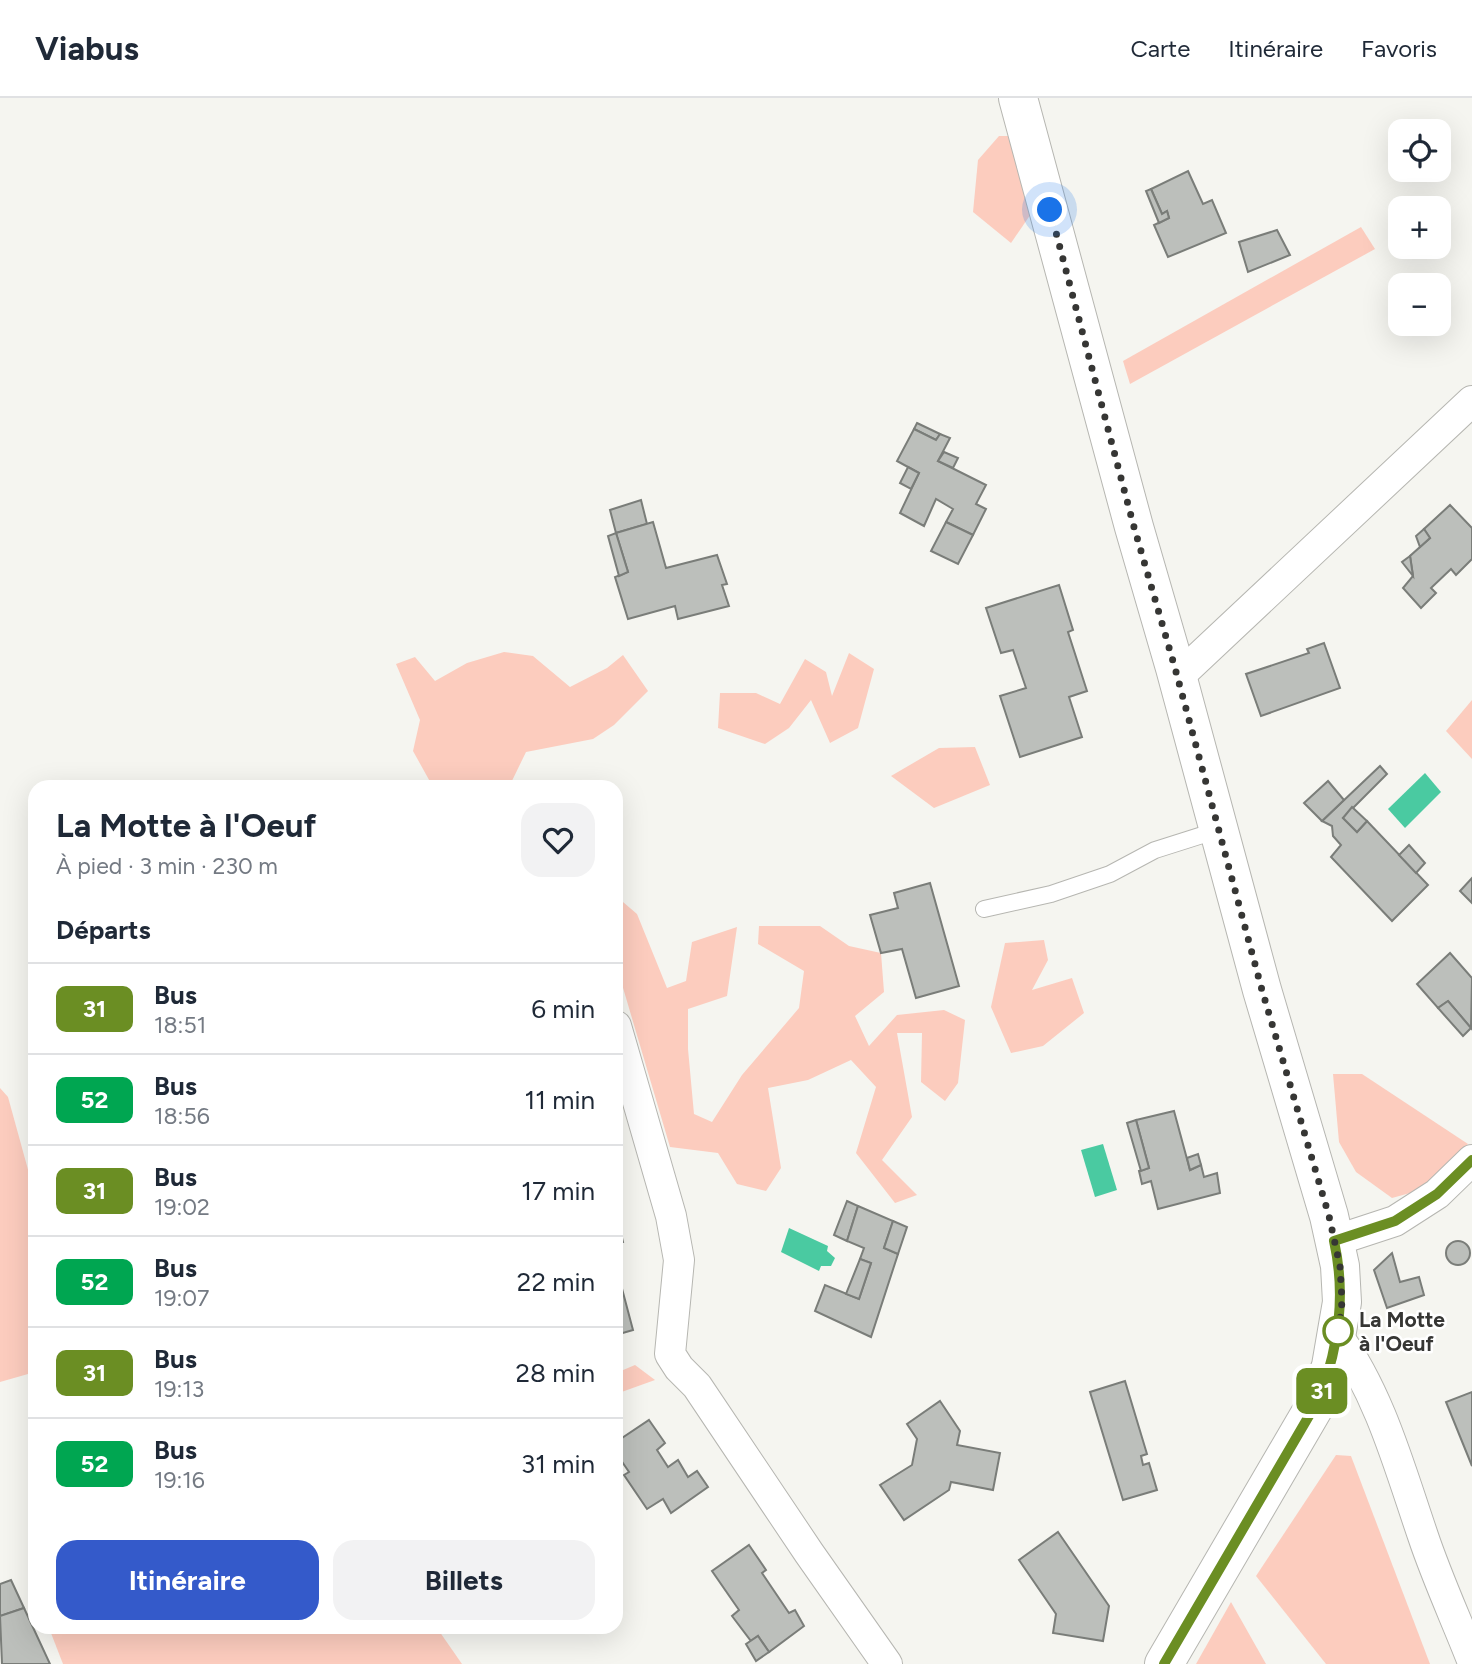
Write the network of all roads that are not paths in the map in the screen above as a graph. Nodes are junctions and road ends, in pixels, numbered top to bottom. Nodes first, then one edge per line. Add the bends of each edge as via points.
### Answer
1 (1018, 98) edge
2 (1472, 401) edge
3 (1178, 677) junction
4 (1218, 830) junction
5 (984, 909) dead end
6 (623, 1050) edge
7 (1472, 1160) edge
8 (1334, 1241) junction
9 (1338, 1335) junction
10 (1472, 1660) edge
11 (887, 1664) edge
12 (1164, 1664) edge

1 - 3 street
2 - 3 street
3 - 4 street
4 - 5 lane via 1155,850 1110,874 1052,894
4 - 8 street
6 - 11 street via 671,1216 679,1260 670,1353
7 - 8 street via 1437,1194 1395,1221
8 - 9 street via 1342,1302
9 - 10 street via 1370,1388
9 - 12 street via 1320,1397

